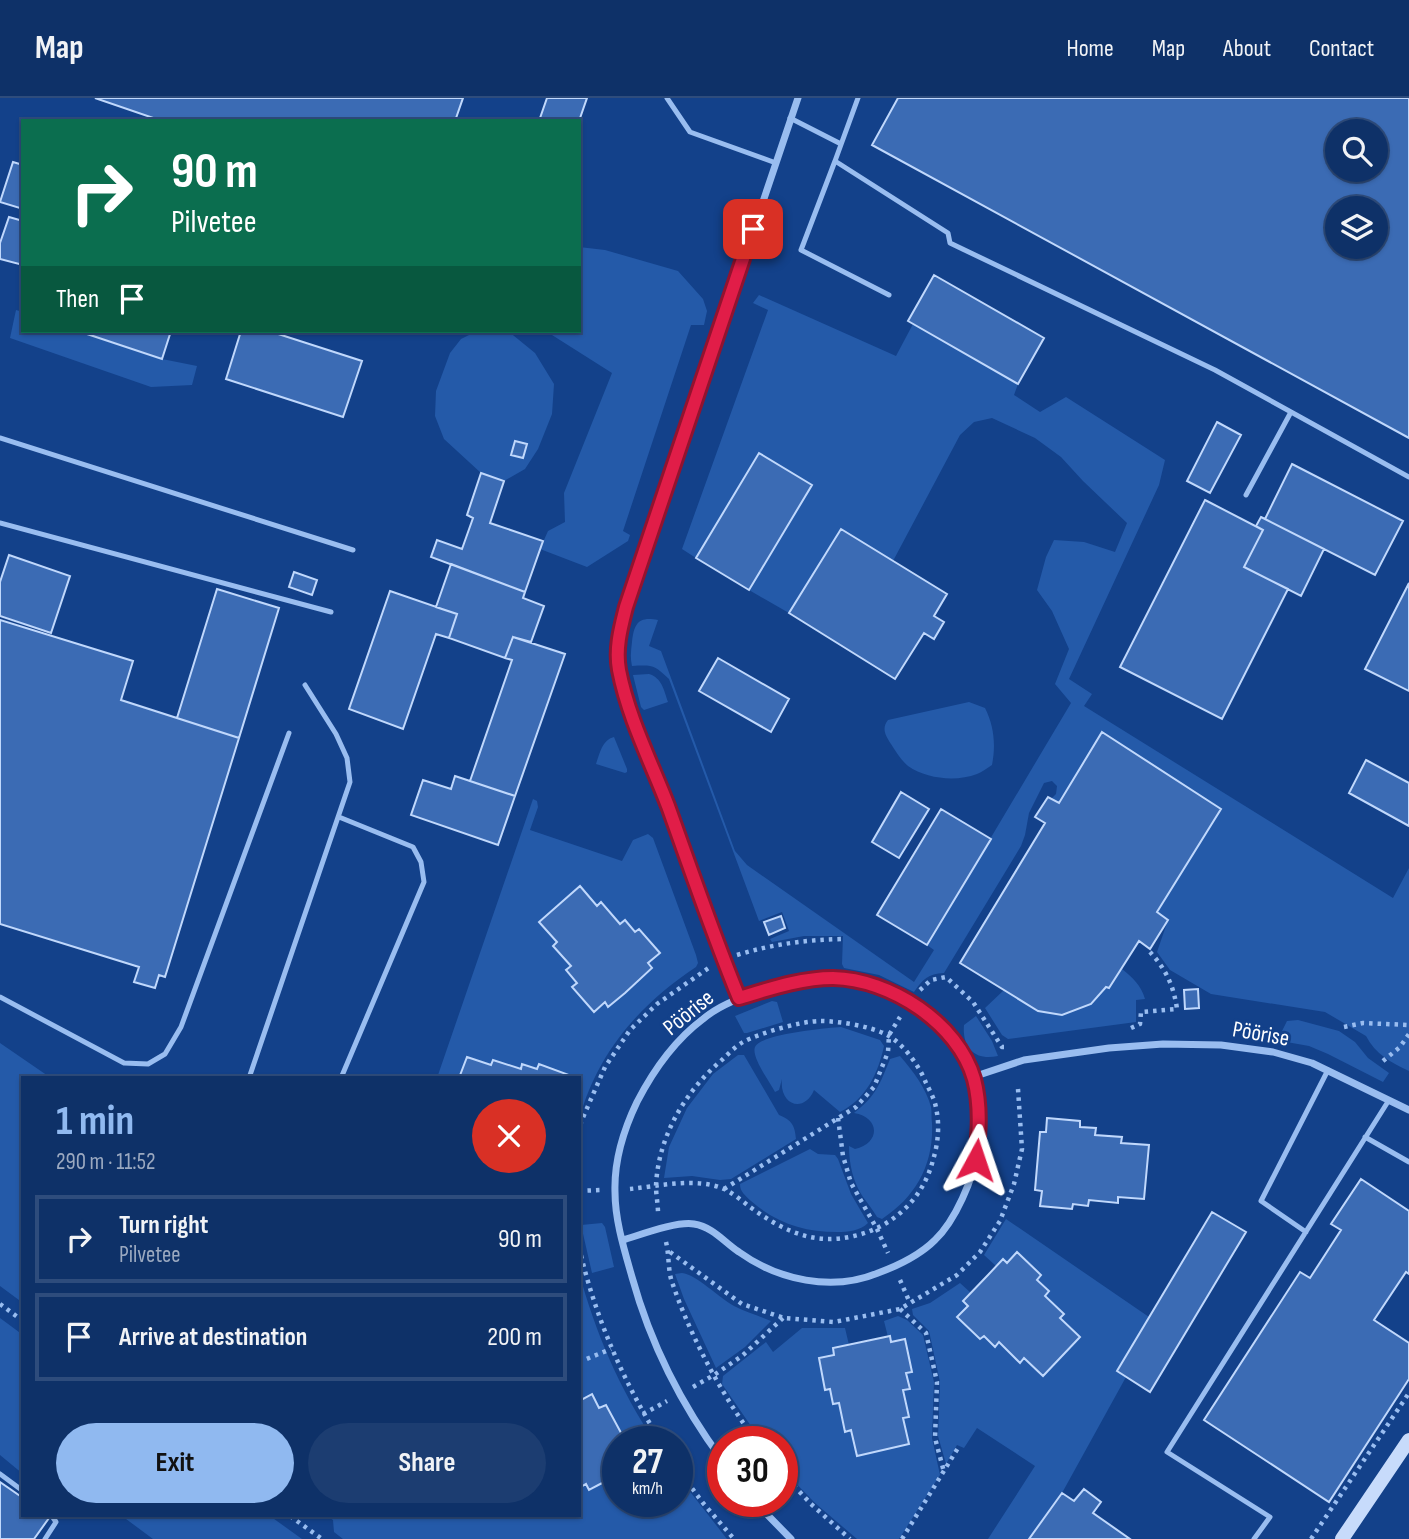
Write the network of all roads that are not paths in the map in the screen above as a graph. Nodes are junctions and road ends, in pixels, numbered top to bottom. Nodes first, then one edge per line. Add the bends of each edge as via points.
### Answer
1 (667, 98) edge
2 (798, 98) edge
3 (858, 98) edge
4 (790, 118) junction
5 (841, 144) junction
6 (835, 161) junction
7 (776, 163) junction
8 (889, 295) dead end
9 (1291, 412) junction
10 (0, 438) edge
11 (1409, 477) edge
12 (1246, 495) dead end
13 (0, 523) edge
14 (353, 550) dead end
15 (331, 612) dead end
16 (305, 685) dead end
17 (289, 733) dead end
18 (339, 817) junction
19 (0, 997) edge
20 (739, 998) junction
21 (1328, 1070) junction
22 (250, 1076) edge
23 (342, 1076) edge
24 (973, 1077) junction
25 (1389, 1100) junction
26 (1409, 1110) edge
27 (1366, 1137) junction
28 (1409, 1162) edge
29 (1306, 1232) junction
30 (623, 1240) junction
31 (707, 1439) edge
32 (1409, 1440) edge
33 (0, 1474) edge
34 (21, 1490) edge
35 (53, 1517) edge
36 (770, 1517) edge
37 (46, 1539) edge
38 (791, 1539) edge
39 (1255, 1539) edge
40 (1342, 1539) edge

1 - 7 lane via 691,132
2 - 4 street
3 - 5 lane
4 - 5 lane
4 - 7 street
5 - 6 lane
6 - 8 lane via 802,250
6 - 9 lane via 948,233 950,243 1215,370
7 - 20 street via 626,607 618,647 619,669 633,716
9 - 11 lane
9 - 12 lane
10 - 14 lane
13 - 15 lane
16 - 18 lane via 347,758 350,782
17 - 19 lane via 181,1027 165,1054 148,1064 124,1063
18 - 22 lane
18 - 23 lane via 413,847 424,882
20 - 24 street, Pöörise via 790,983 834,978 874,985 910,1002 940,1025
20 - 30 street, Pöörise via 704,1017 672,1048 633,1110 619,1149 615,1190
21 - 24 street, Pöörise via 1273,1052 1163,1044 1024,1060
21 - 25 street, Pöörise
21 - 29 lane via 1261,1200
24 - 30 street, Pöörise via 979,1130 966,1191 935,1240 875,1275 842,1282 782,1275 754,1263 711,1230 692,1224
25 - 26 street, Pöörise
25 - 27 lane
27 - 28 lane
27 - 29 lane
29 - 39 lane via 1167,1452 1270,1517
30 - 31 street, Pöörise via 655,1343
32 - 40 main road
33 - 34 lane
35 - 37 lane via 56,1522
36 - 38 street

